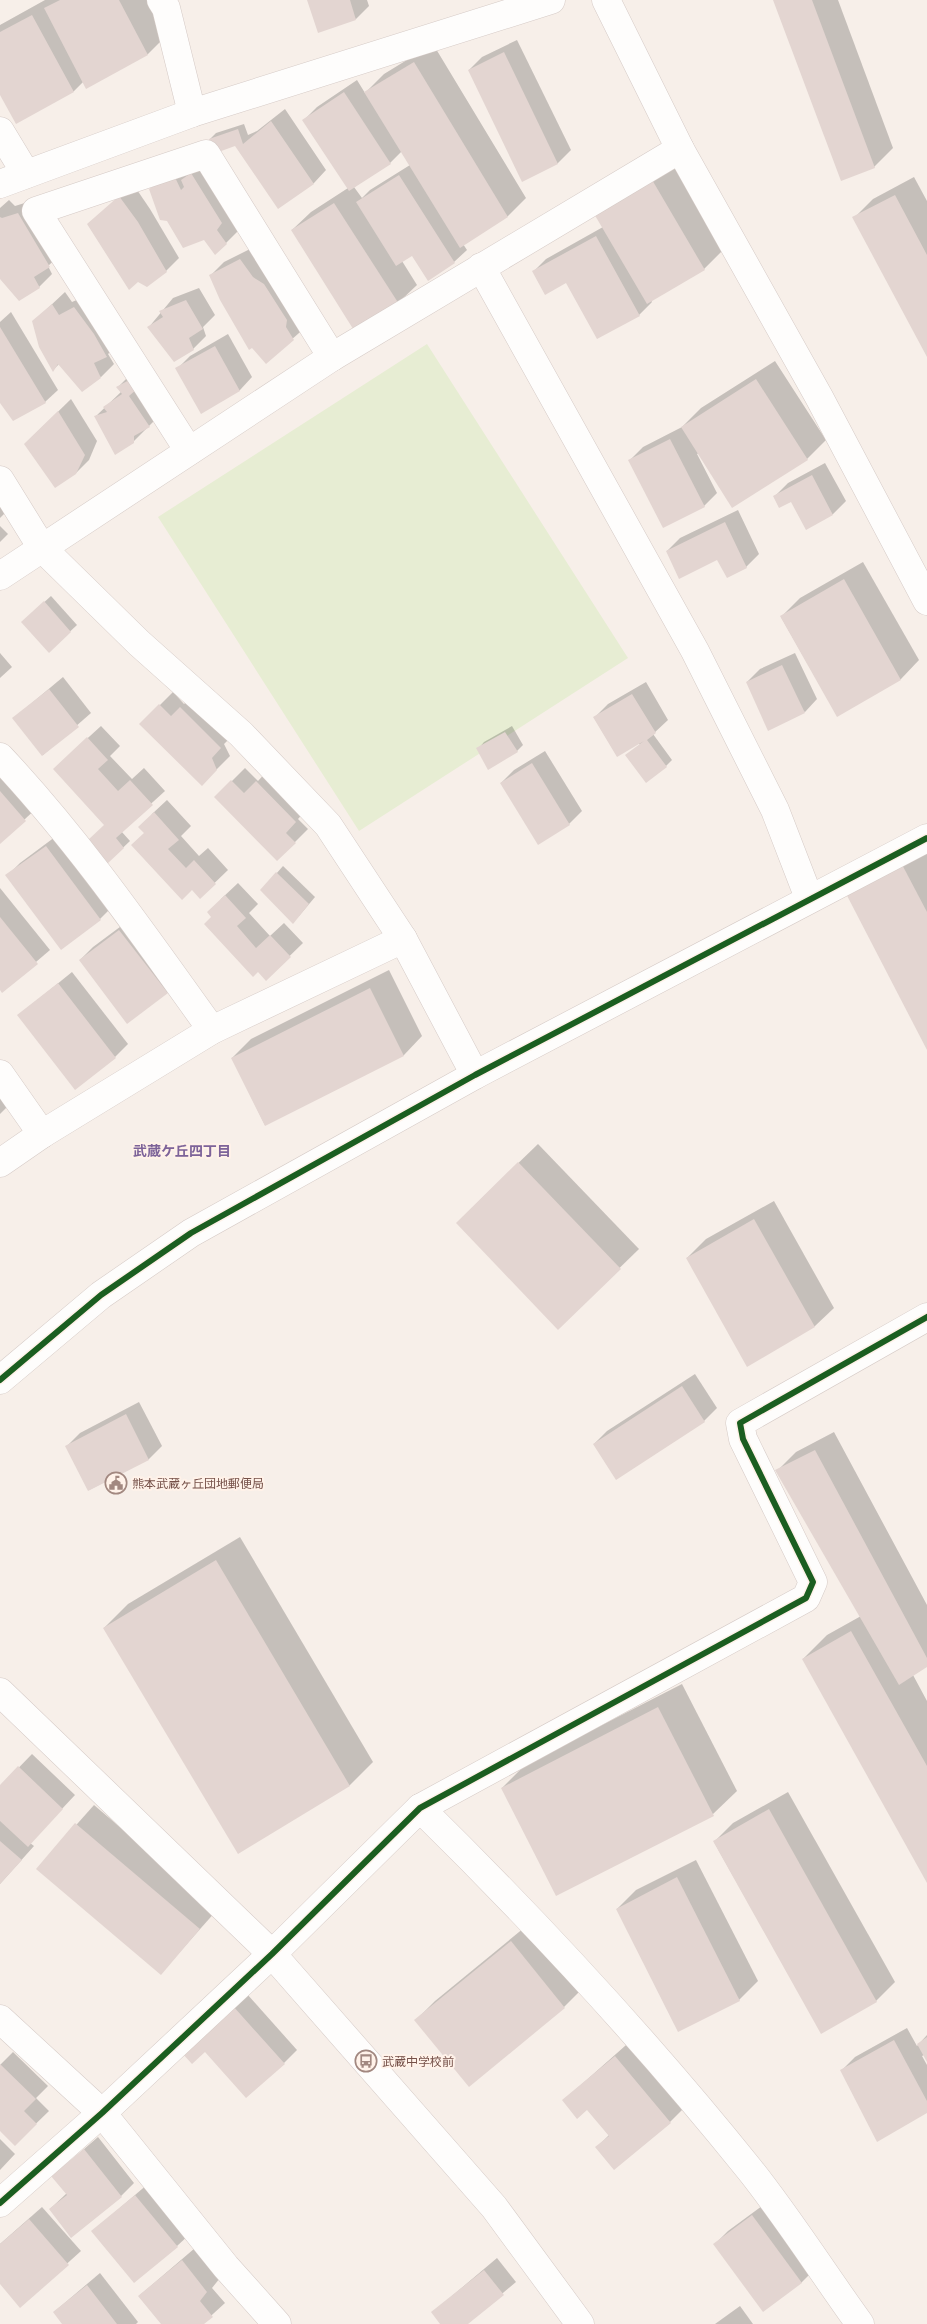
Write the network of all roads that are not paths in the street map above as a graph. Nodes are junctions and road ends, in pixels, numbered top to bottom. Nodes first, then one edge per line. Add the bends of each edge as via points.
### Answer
1 (551, 0) edge
2 (606, 0) edge
3 (170, 3) edge
4 (192, 113) junction
5 (0, 131) edge
6 (680, 149) junction
7 (26, 174) junction
8 (0, 184) edge
9 (481, 266) junction
10 (332, 357) junction
11 (189, 451) junction
12 (0, 480) edge
13 (42, 548) junction
14 (0, 576) edge
15 (927, 601) edge
16 (0, 757) edge
17 (927, 838) edge
18 (809, 898) junction
19 (403, 939) junction
20 (212, 1030) junction
21 (0, 1074) edge
22 (475, 1075) junction
23 (42, 1134) junction
24 (0, 1163) edge
25 (927, 1317) edge
26 (0, 1380) edge
27 (0, 1692) edge
28 (420, 1808) junction
29 (272, 1954) junction
30 (0, 2019) edge
31 (102, 2113) junction
32 (0, 2203) edge
33 (277, 2324) edge
34 (580, 2324) edge
35 (860, 2324) edge

1 - 4 street
2 - 6 street
3 - 4 street
4 - 7 street
5 - 7 street
6 - 9 street
6 - 15 street via 819,397
7 - 8 street
9 - 10 street
9 - 18 street via 695,651 775,810
10 - 11 street
10 - 11 street via 206,154 36,211
11 - 13 street
12 - 13 street
13 - 14 street
13 - 19 street via 139,643 241,734 328,825
16 - 20 street via 128,912
17 - 18 street
18 - 22 street
19 - 20 street
19 - 22 street
20 - 23 street
21 - 23 street
22 - 26 street via 191,1233 101,1295
23 - 24 street
25 - 28 street via 740,1423 743,1439 813,1582 806,1598
27 - 29 street
28 - 29 street
28 - 35 street via 502,1889 623,2020 751,2172
29 - 31 street
29 - 34 street via 494,2207
30 - 31 street
31 - 32 street
31 - 33 street

